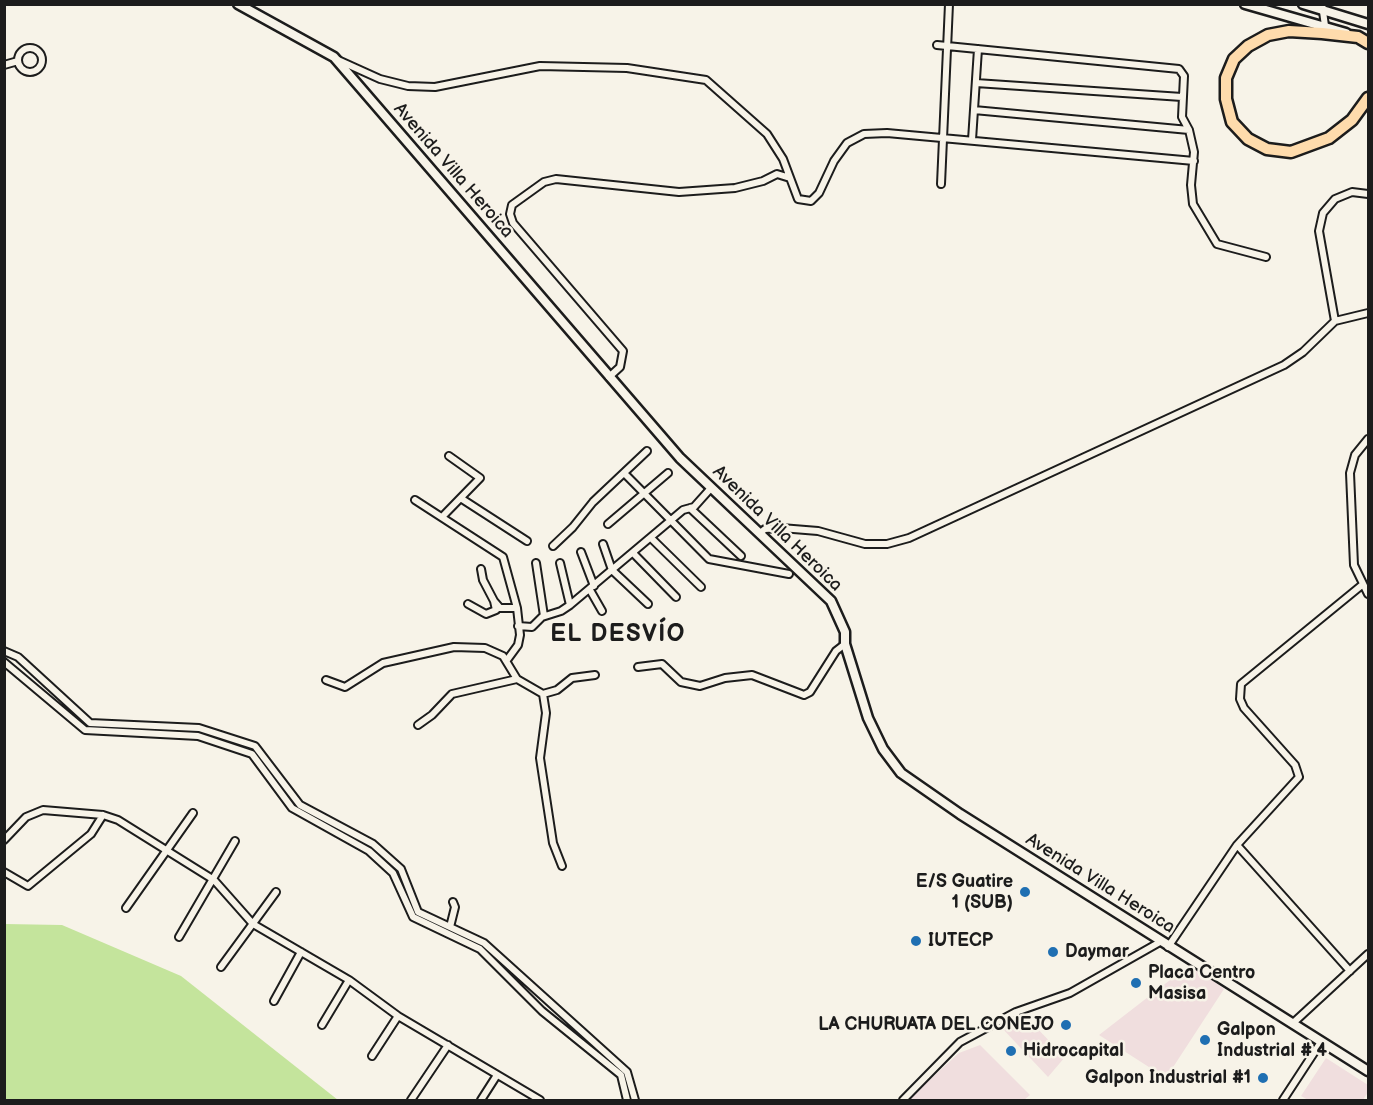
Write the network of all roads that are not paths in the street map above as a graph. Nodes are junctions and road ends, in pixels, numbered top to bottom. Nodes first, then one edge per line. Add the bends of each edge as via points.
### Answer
1 (238, 4) edge
2 (949, 4) edge
3 (1245, 4) edge
4 (1304, 4) edge
5 (1322, 7) edge
6 (1368, 24) edge
7 (1325, 26) junction
8 (1358, 37) junction
9 (1368, 43) edge
10 (936, 45) dead end
11 (946, 46) junction
12 (978, 49) junction
13 (334, 57) junction
14 (18, 61) junction
15 (4, 65) edge
16 (976, 83) junction
17 (1182, 97) junction
18 (1368, 98) edge
19 (974, 110) junction
20 (1189, 130) junction
21 (942, 138) junction
22 (972, 140) junction
23 (1194, 161) junction
24 (790, 178) junction
25 (941, 184) dead end
26 (1368, 194) edge
27 (1266, 257) dead end
28 (1368, 313) edge
29 (1335, 321) junction
30 (609, 377) junction
31 (1368, 439) edge
32 (647, 451) dead end
33 (449, 456) dead end
34 (668, 473) dead end
35 (625, 474) junction
36 (711, 489) junction
37 (645, 494) junction
38 (462, 499) junction
39 (415, 500) dead end
40 (690, 508) junction
41 (442, 517) junction
42 (671, 522) junction
43 (608, 524) dead end
44 (760, 533) junction
45 (651, 538) junction
46 (527, 541) dead end
47 (603, 544) dead end
48 (553, 546) dead end
49 (581, 552) dead end
50 (633, 553) junction
51 (741, 556) dead end
52 (536, 563) dead end
53 (560, 563) dead end
54 (481, 569) dead end
55 (612, 570) junction
56 (789, 574) dead end
57 (1362, 585) junction
58 (701, 587) dead end
59 (592, 588) junction
60 (1368, 594) edge
61 (676, 597) dead end
62 (494, 601) junction
63 (468, 604) dead end
64 (648, 604) dead end
65 (570, 605) junction
66 (517, 608) junction
67 (602, 611) dead end
68 (544, 616) junction
69 (518, 626) junction
70 (845, 644) junction
71 (4, 651) edge
72 (507, 660) junction
73 (4, 662) edge
74 (639, 667) dead end
75 (595, 675) dead end
76 (517, 679) junction
77 (326, 680) dead end
78 (543, 694) junction
79 (418, 725) dead end
80 (193, 813) dead end
81 (103, 815) junction
82 (4, 840) edge
83 (235, 841) dead end
84 (1237, 845) junction
85 (168, 851) junction
86 (562, 866) dead end
87 (4, 872) edge
88 (214, 880) junction
89 (276, 892) dead end
90 (453, 902) dead end
91 (126, 908) dead end
92 (253, 924) junction
93 (450, 927) junction
94 (179, 937) dead end
95 (1164, 944) junction
96 (301, 952) junction
97 (1368, 954) edge
98 (221, 967) dead end
99 (1350, 971) junction
100 (349, 980) junction
101 (274, 1001) dead end
102 (398, 1016) junction
103 (1292, 1024) junction
104 (322, 1025) dead end
105 (1321, 1042) junction
106 (448, 1045) junction
107 (372, 1056) dead end
108 (1368, 1071) edge
109 (498, 1075) junction
110 (411, 1100) edge
111 (481, 1101) edge
112 (540, 1101) edge
113 (627, 1101) edge
114 (635, 1101) edge
115 (903, 1101) edge
116 (1283, 1101) edge

1 - 13 main road, Avenida Villa Heroica
2 - 11 street
3 - 7 main road
4 - 5 main road
5 - 6 main road
5 - 7 street
7 - 8 main road
8 - 9 highway
8 - 18 highway via 1289,31 1268,35 1234,59 1226,78 1226,99 1232,122 1248,139 1267,149 1291,152 1329,138 1352,120
10 - 11 street
11 - 12 street
11 - 21 street
12 - 16 street
12 - 17 street via 1179,69 1184,76
13 - 24 street via 380,79 408,86 435,87 540,66 627,68 706,80 767,134
13 - 30 main road, Avenida Villa Heroica
14 - 14 street via 21,69 29,73 37,71 42,60 30,48 19,55
14 - 15 street
16 - 17 street
16 - 19 street
17 - 20 street via 1182,117
19 - 20 street
19 - 22 street
20 - 23 street
21 - 22 street
21 - 24 street via 864,134 847,143 819,193 810,201 798,198
21 - 25 street
22 - 23 street
23 - 27 street via 1193,204 1217,244
24 - 30 street via 777,174 735,188 679,192 556,179 544,182 512,205 513,223 623,351 620,367
26 - 29 street via 1352,192 1335,199 1323,213 1319,231
28 - 29 street
29 - 44 street via 1303,352 1284,364 909,538 865,544 818,531 781,528
30 - 36 main road, Avenida Villa Heroica
31 - 57 street via 1354,455 1350,473 1354,565
32 - 35 street
33 - 38 street via 480,478
34 - 37 street
35 - 37 street
35 - 48 street via 592,502
36 - 40 street
36 - 44 main road, Avenida Villa Heroica
37 - 42 street
37 - 43 street
38 - 41 street
38 - 46 street
39 - 41 street
40 - 42 street
40 - 51 street
41 - 66 street via 503,557
42 - 45 street
42 - 56 street via 709,560
44 - 70 main road, Avenida Villa Heroica via 831,601
45 - 50 street
45 - 58 street
47 - 55 street
49 - 59 street
50 - 55 street
50 - 61 street
52 - 68 street
53 - 65 street
54 - 62 street
55 - 59 street
55 - 64 street
57 - 60 street
57 - 84 street via 1241,684 1244,708 1295,765 1299,777
59 - 65 street
59 - 67 street
62 - 63 street via 496,610 490,614 482,614
62 - 66 street via 500,608
65 - 68 street
66 - 69 street
68 - 69 street via 532,627
69 - 72 street via 518,645
70 - 74 street via 804,695 752,675 700,686 681,682 662,664
70 - 95 main road, Avenida Villa Heroica via 868,718 902,773
71 - 93 street via 18,657 90,723 199,728 255,746 298,803 373,844 401,869 418,912
72 - 76 street
72 - 77 street via 485,648 454,647 383,663 345,687
73 - 113 street via 85,730 198,736 252,754 292,808 369,851 393,873 413,917 480,949 542,1011 621,1075
75 - 78 street via 572,678 557,690
76 - 78 street
76 - 79 street via 452,694
78 - 86 street via 546,713 540,758 553,843
80 - 85 street
81 - 82 street via 43,810 26,817
81 - 85 street
81 - 87 street via 91,834 28,886
83 - 88 street
84 - 95 street
84 - 99 street
85 - 88 street
85 - 91 street
88 - 92 street
88 - 94 street
89 - 92 street
90 - 93 street
92 - 96 street
92 - 98 street
93 - 114 street via 484,943 627,1072
95 - 103 main road, Avenida Villa Heroica
95 - 115 street via 1070,993 1016,1012 960,1042
96 - 100 street
96 - 101 street
97 - 99 street
99 - 103 street
100 - 102 street
100 - 104 street
102 - 106 street
102 - 107 street
103 - 105 main road, Avenida Villa Heroica
105 - 108 main road, Avenida Villa Heroica
105 - 116 street
106 - 109 street
106 - 110 street
109 - 111 street
109 - 112 street

